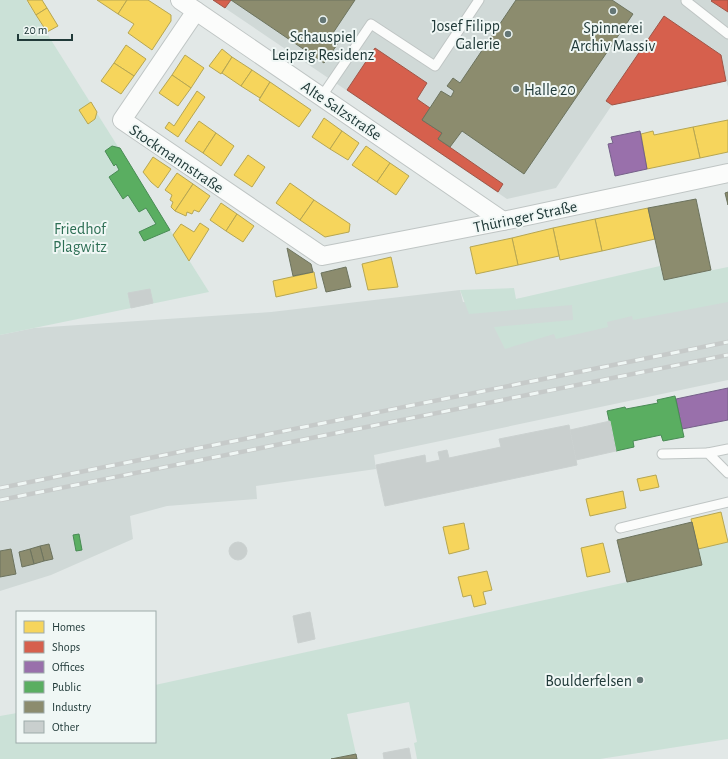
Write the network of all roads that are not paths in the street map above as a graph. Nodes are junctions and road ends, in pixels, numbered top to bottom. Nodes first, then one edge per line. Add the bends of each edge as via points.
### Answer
1 (180, 0) edge
2 (479, 0) edge
3 (686, 0) edge
4 (196, 11) junction
5 (728, 34) edge
6 (322, 96) junction
7 (728, 173) edge
8 (503, 221) junction
9 (322, 256) joint
10 (728, 448) edge
11 (708, 453) junction
12 (662, 454) dead end
13 (728, 473) edge
14 (728, 502) edge
15 (620, 528) dead end

1 - 4 street, Alte Salzstraße
2 - 6 lane via 435,66 371,24
3 - 5 lane
4 - 6 street, Alte Salzstraße
4 - 9 street, Stockmannstraße via 122,120
6 - 8 street, Alte Salzstraße
7 - 8 street, Thüringer Straße
8 - 9 street, Thüringer Straße
10 - 11 lane
11 - 12 lane
11 - 13 lane
14 - 15 lane

